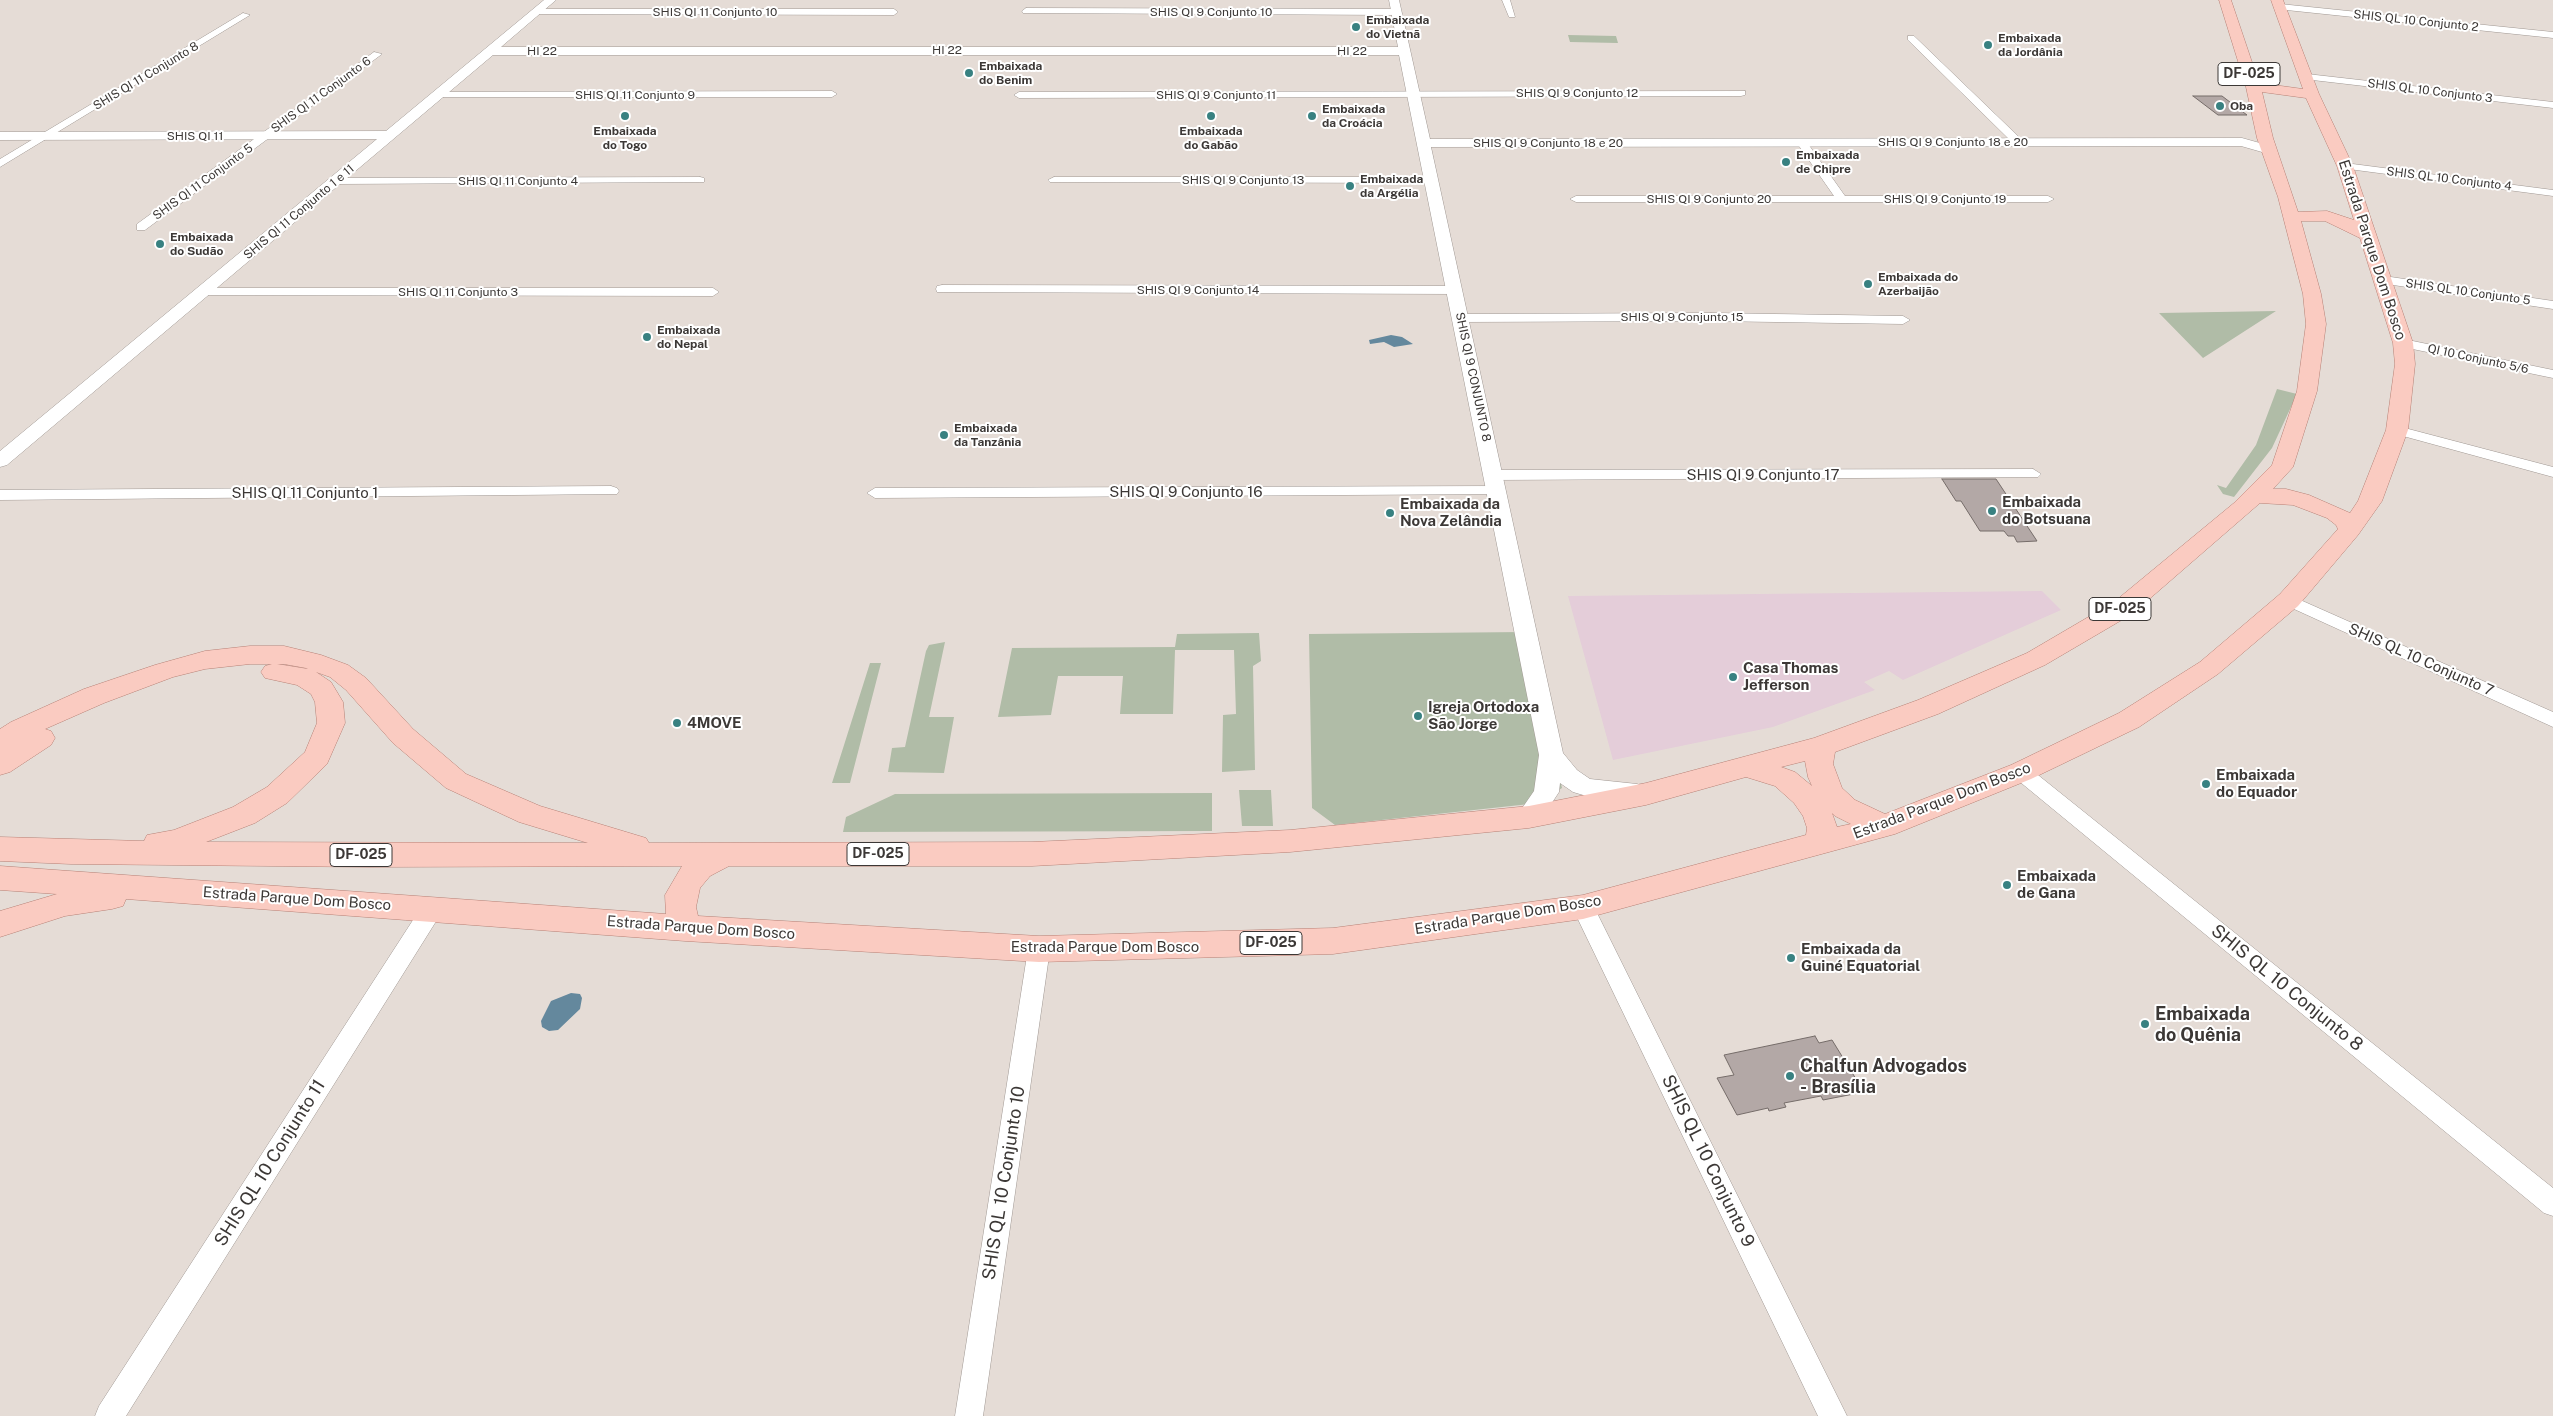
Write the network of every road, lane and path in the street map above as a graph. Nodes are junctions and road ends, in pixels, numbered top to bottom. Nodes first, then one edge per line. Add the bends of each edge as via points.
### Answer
1 (551, 0) edge
2 (1506, 0) edge
3 (2225, 0) edge
4 (2278, 4) edge
5 (1395, 6) edge
6 (1026, 11) dead end
7 (536, 12) junction
8 (894, 12) dead end
9 (246, 15) dead end
10 (1512, 15) dead end
11 (2553, 35) edge
12 (1912, 38) dead end
13 (1404, 51) junction
14 (490, 52) junction
15 (377, 54) dead end
16 (2308, 77) junction
17 (2253, 86) junction
18 (1742, 93) dead end
19 (832, 94) dead end
20 (1414, 94) junction
21 (2312, 94) junction
22 (438, 95) junction
23 (1018, 95) dead end
24 (2553, 105) edge
25 (390, 135) junction
26 (0, 136) edge
27 (46, 136) junction
28 (264, 136) junction
29 (2018, 142) junction
30 (1424, 143) junction
31 (1802, 144) junction
32 (2267, 144) junction
33 (0, 164) edge
34 (2345, 166) junction
35 (700, 180) dead end
36 (1054, 180) dead end
37 (1432, 180) junction
38 (336, 181) junction
39 (2553, 193) edge
40 (2286, 197) junction
41 (1576, 199) dead end
42 (1842, 199) junction
43 (2048, 199) dead end
44 (2359, 212) junction
45 (2291, 218) junction
46 (141, 227) dead end
47 (2366, 234) junction
48 (2384, 280) junction
49 (942, 289) dead end
50 (1455, 290) junction
51 (202, 292) junction
52 (713, 292) dead end
53 (2553, 304) edge
54 (1460, 318) junction
55 (1903, 320) dead end
56 (2403, 343) junction
57 (2553, 374) edge
58 (2397, 430) junction
59 (0, 461) edge
60 (2282, 467) junction
61 (2553, 472) edge
62 (2033, 474) dead end
63 (1495, 483) junction
64 (611, 491) dead end
65 (875, 493) dead end
66 (0, 495) edge
67 (2253, 496) junction
68 (2370, 502) junction
69 (2350, 530) junction
70 (2289, 600) junction
71 (2553, 720) edge
72 (0, 742) edge
73 (1822, 746) junction
74 (1551, 755) junction
75 (0, 765) edge
76 (1748, 767) junction
77 (2022, 772) junction
78 (1646, 794) junction
79 (1529, 816) junction
80 (1884, 826) junction
81 (1821, 844) junction
82 (0, 849) edge
83 (71, 852) junction
84 (663, 854) junction
85 (723, 854) junction
86 (0, 878) edge
87 (180, 891) junction
88 (1583, 907) junction
89 (432, 910) junction
90 (0, 924) edge
91 (684, 928) junction
92 (1039, 949) junction
93 (2553, 1204) edge
94 (109, 1416) edge
95 (969, 1416) edge
96 (1833, 1416) edge

1 - 7 street, SHIS QI 11 Conjunto 1 e 11
2 - 10 street
3 - 17 main road, DF-025
4 - 11 street, SHIS QL 10 Conjunto 2
4 - 16 main road, Estrada Parque Dom Bosco / DF-025
5 - 6 street, SHIS QI 9 Conjunto 10
5 - 13 street, SHIS QI 9 CONJUNTO 8
7 - 8 street, SHIS QI 11 Conjunto 10
7 - 14 street, SHIS QI 11 Conjunto 1 e 11
9 - 27 street, SHIS QI 11 Conjunto 8
12 - 29 street
13 - 14 street, HI 22
13 - 20 street, SHIS QI 9 CONJUNTO 8
14 - 22 street, SHIS QI 11 Conjunto 1 e 11
15 - 28 street, SHIS QI 11 Conjunto 6
16 - 21 main road, Estrada Parque Dom Bosco / DF-025
16 - 24 street, SHIS QL 10 Conjunto 3
17 - 21 main road
17 - 32 main road, DF-025
18 - 20 street, SHIS QI 9 Conjunto 12
19 - 22 street, SHIS QI 11 Conjunto 9
20 - 23 street, SHIS QI 9 Conjunto 11
20 - 30 street, SHIS QI 9 CONJUNTO 8
21 - 34 main road, Estrada Parque Dom Bosco / DF-025
22 - 25 street, SHIS QI 11 Conjunto 1 e 11
25 - 28 street, SHIS QI 11
25 - 38 street, SHIS QI 11 Conjunto 1 e 11
26 - 27 street, SHIS QI 11
27 - 28 street, SHIS QI 11
27 - 33 street, SHIS QI 11 Conjunto 8
28 - 46 street, SHIS QI 11 Conjunto 5
29 - 31 street, SHIS QI 9 Conjunto 18 e 20
29 - 32 street, SHIS QI 9 Conjunto 18 e 20
30 - 31 street, SHIS QI 9 Conjunto 18 e 20
30 - 37 street, SHIS QI 9 CONJUNTO 8
31 - 42 street
32 - 40 main road, DF-025
34 - 39 street, SHIS QL 10 Conjunto 4
34 - 44 main road, Estrada Parque Dom Bosco / DF-025
35 - 38 street, SHIS QI 11 Conjunto 4
36 - 37 street, SHIS QI 9 Conjunto 13
37 - 50 street, SHIS QI 9 CONJUNTO 8
38 - 51 street, SHIS QI 11 Conjunto 1 e 11
40 - 44 main road via 2322,210
40 - 45 main road, DF-025
41 - 42 street, SHIS QI 9 Conjunto 20
42 - 43 street, SHIS QI 9 Conjunto 19
44 - 47 main road, Estrada Parque Dom Bosco / DF-025
45 - 47 main road via 2327,216
45 - 60 main road, DF-025 via 2312,294 2316,324 2307,392
47 - 48 main road, Estrada Parque Dom Bosco / DF-025
48 - 53 street, SHIS QL 10 Conjunto 5
48 - 56 main road, Estrada Parque Dom Bosco / DF-025
49 - 50 street, SHIS QI 9 Conjunto 14
50 - 54 street, SHIS QI 9 CONJUNTO 8
51 - 52 street, SHIS QI 11 Conjunto 3
51 - 59 street, SHIS QI 11 Conjunto 1 e 11
54 - 55 street, SHIS QI 9 Conjunto 15
54 - 63 street, SHIS QI 9 CONJUNTO 8
56 - 57 street, QI 10 Conjunto 5/6
56 - 58 main road, Estrada Parque Dom Bosco / DF-025 via 2405,364
58 - 61 street
58 - 68 main road, Estrada Parque Dom Bosco / DF-025
60 - 67 main road, DF-025
60 - 68 main road via 2298,486 2308,492 2343,502
62 - 63 street, SHIS QI 9 Conjunto 17
63 - 65 street, SHIS QI 9 Conjunto 16
63 - 74 street, SHIS QI 9 CONJUNTO 8
64 - 66 street, SHIS QI 11 Conjunto 1
67 - 69 main road via 2273,495 2301,500 2335,513 2346,521
67 - 73 main road, DF-025 via 2123,608 2036,659 1928,706
68 - 69 main road, Estrada Parque Dom Bosco / DF-025
69 - 70 main road, Estrada Parque Dom Bosco / DF-025
70 - 71 street, SHIS QL 10 Conjunto 7
70 - 77 main road, Estrada Parque Dom Bosco / DF-025 via 2209,668 2129,720
72 - 84 main road via 94,696 164,671 205,660 284,655 339,671 356,684 403,736 456,781 530,814
73 - 76 main road, DF-025
73 - 80 main road via 1819,764 1832,795 1845,808
74 - 78 street via 1568,776 1582,786 1600,791
74 - 79 street via 1546,792
75 - 83 main road via 43,737 113,701 201,673 248,668 304,677 321,688 329,702 331,723 317,757 276,795 244,815 177,841
76 - 78 main road, DF-025
76 - 81 main road via 1785,779 1804,795 1817,813 1822,828
77 - 80 main road, Estrada Parque Dom Bosco / DF-025
77 - 93 street, SHIS QL 10 Conjunto 8
78 - 79 main road, DF-025
79 - 85 main road, DF-025 via 1223,845 1032,854
80 - 81 main road, Estrada Parque Dom Bosco / DF-025
81 - 88 main road, Estrada Parque Dom Bosco / DF-025
82 - 83 main road, DF-025
83 - 84 main road, DF-025
84 - 85 main road, DF-025
85 - 91 main road via 699,868 688,881 681,895
86 - 87 main road, Estrada Parque Dom Bosco / DF-025
87 - 89 main road, Estrada Parque Dom Bosco / DF-025
87 - 90 main road via 65,904
88 - 92 main road, Estrada Parque Dom Bosco / DF-025 via 1333,941
88 - 96 street, SHIS QL 10 Conjunto 9
89 - 91 main road, Estrada Parque Dom Bosco / DF-025
89 - 94 street, SHIS QL 10 Conjunto 11
91 - 92 main road, Estrada Parque Dom Bosco / DF-025
92 - 95 street, SHIS QL 10 Conjunto 10

